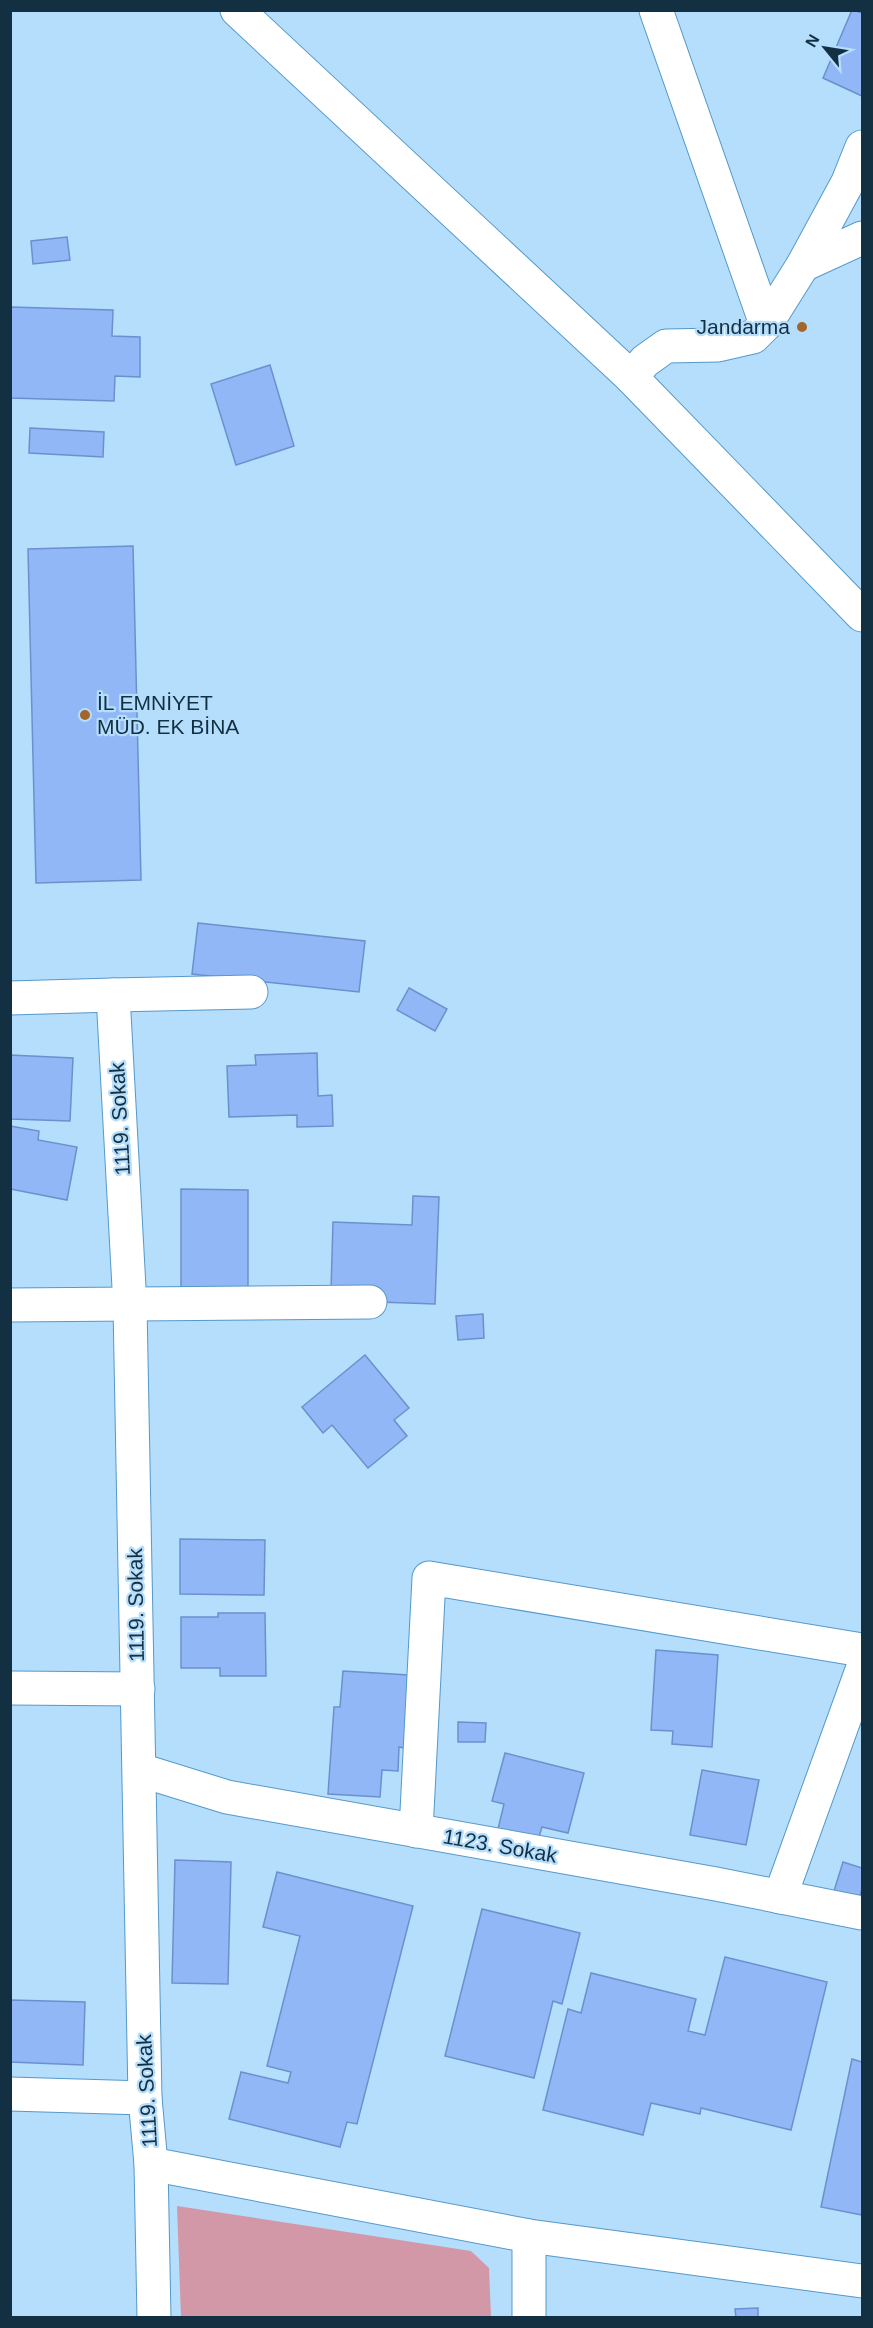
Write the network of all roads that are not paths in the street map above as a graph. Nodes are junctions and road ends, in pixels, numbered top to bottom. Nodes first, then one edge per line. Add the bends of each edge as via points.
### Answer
1 (237, 10) edge
2 (656, 10) edge
3 (862, 147) edge
4 (862, 238) edge
5 (803, 265) junction
6 (766, 324) junction
7 (631, 377) junction
8 (862, 615) edge
9 (252, 992) dead end
10 (113, 996) junction
11 (10, 998) edge
12 (370, 1302) dead end
13 (10, 1305) edge
14 (130, 1305) junction
15 (862, 1650) edge
16 (862, 1670) edge
17 (10, 1688) edge
18 (138, 1689) junction
19 (140, 1770) junction
20 (416, 1831) junction
21 (780, 1897) junction
22 (862, 1913) edge
23 (10, 2094) edge
24 (145, 2098) junction
25 (151, 2164) junction
26 (529, 2236) junction
27 (862, 2281) edge
28 (154, 2318) edge
29 (529, 2318) edge

1 - 7 street
2 - 6 street
3 - 5 street via 848,182
4 - 5 street
5 - 6 street
6 - 7 street via 753,337 718,345 666,346
7 - 8 street
9 - 10 street
10 - 11 street
10 - 14 street, 1119. Sokak
12 - 14 street
13 - 14 street
14 - 18 street, 1119. Sokak
15 - 20 street via 429,1578
16 - 21 street
17 - 18 street
18 - 19 street, 1119. Sokak
19 - 20 street, 1123. Sokak via 227,1797
19 - 24 street, 1119. Sokak
20 - 21 street, 1123. Sokak
21 - 22 street, 1123. Sokak
23 - 24 street
24 - 25 street, 1119. Sokak
25 - 26 street
25 - 28 street, 1119. Sokak
26 - 27 street
26 - 29 street

